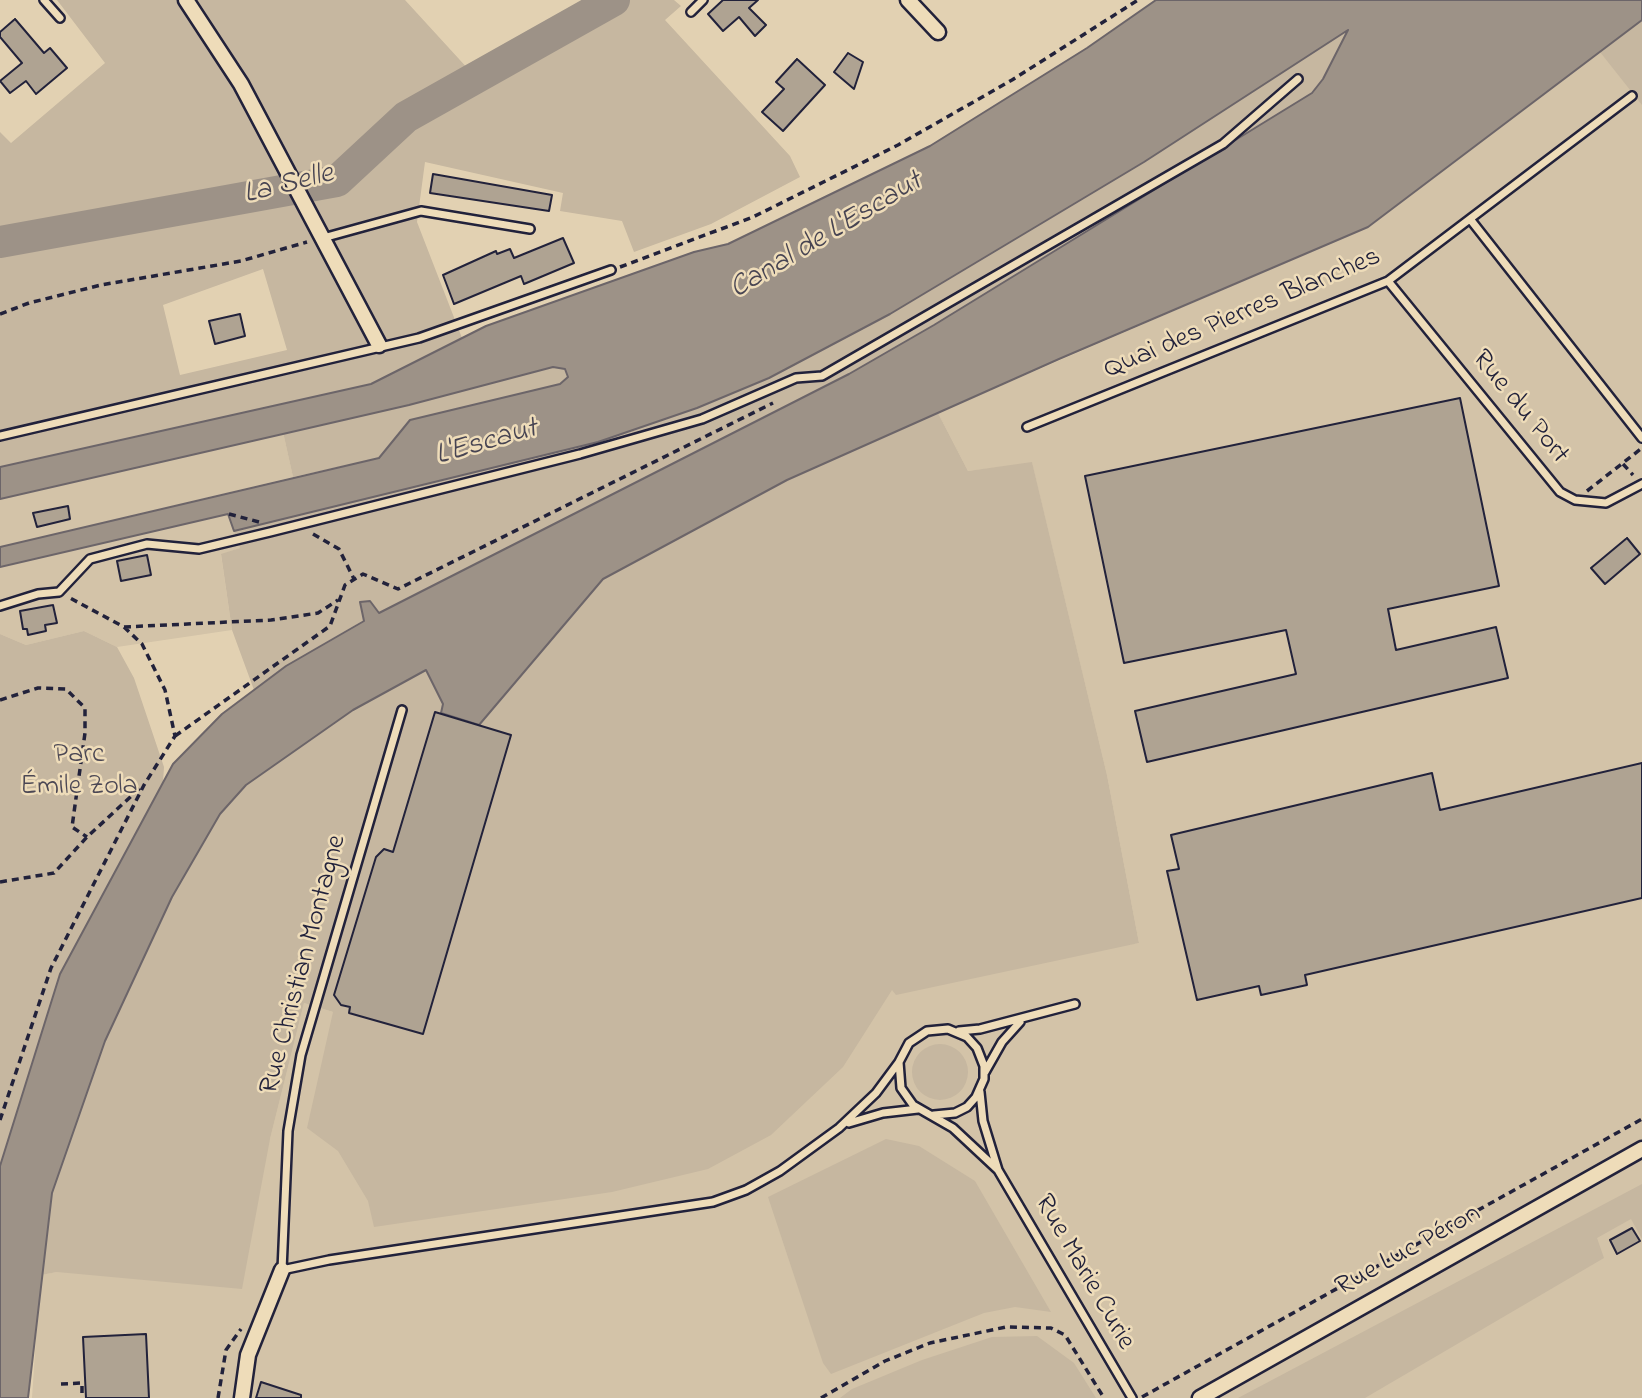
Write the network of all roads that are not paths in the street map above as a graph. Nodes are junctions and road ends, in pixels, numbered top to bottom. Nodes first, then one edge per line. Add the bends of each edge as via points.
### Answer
1 (44, 0) edge
2 (186, 0) edge
3 (703, 0) edge
4 (908, 0) edge
5 (691, 12) dead end
6 (60, 19) dead end
7 (938, 32) dead end
8 (1298, 79) dead end
9 (1632, 96) dead end
10 (1470, 219) junction
11 (530, 229) dead end
12 (323, 238) junction
13 (611, 270) road end
14 (1388, 281) junction
15 (379, 345) junction
16 (1027, 427) dead end
17 (0, 436) edge
18 (1642, 438) edge
19 (1642, 484) edge
20 (0, 606) edge
21 (402, 710) dead end
22 (1075, 1004) dead end
23 (1023, 1020) junction
24 (955, 1031) junction
25 (899, 1062) junction
26 (985, 1073) junction
27 (980, 1092) junction
28 (918, 1109) junction
29 (934, 1115) junction
30 (839, 1128) junction
31 (1642, 1149) edge
32 (998, 1170) junction
33 (282, 1270) junction
34 (242, 1398) edge
35 (1132, 1398) edge
36 (1200, 1398) edge

1 - 6 lane
2 - 12 street via 232,69
3 - 5 lane
4 - 7 street
8 - 20 lane via 1223,144 822,376 796,378 702,419 580,454 199,549 148,544 90,559 58,592
9 - 10 lane, Quai des Pierres Blanches
10 - 14 lane, Quai des Pierres Blanches
10 - 18 lane
11 - 12 lane via 421,211
12 - 15 street
13 - 15 lane via 448,330
14 - 16 lane, Quai des Pierres Blanches
14 - 19 lane, Rue du Port via 1560,492 1574,500 1606,503
15 - 17 lane
21 - 33 lane, Rue Christian Montagne via 300,1055 288,1131
22 - 23 lane
23 - 24 lane
23 - 26 lane via 1002,1042
24 - 25 lane via 941,1028 920,1034 905,1048
24 - 26 lane via 977,1048
25 - 28 lane via 901,1088
25 - 30 lane via 876,1093
26 - 27 lane
27 - 29 lane via 961,1111
27 - 32 lane, Rue Marie Curie
28 - 29 lane
28 - 30 lane via 870,1115
29 - 32 lane, Rue Marie Curie via 971,1142
30 - 33 lane via 780,1171 713,1202
31 - 36 street, Rue Luc Péron
32 - 35 lane, Rue Marie Curie
33 - 34 street, Rue Christian Montagne via 248,1355

